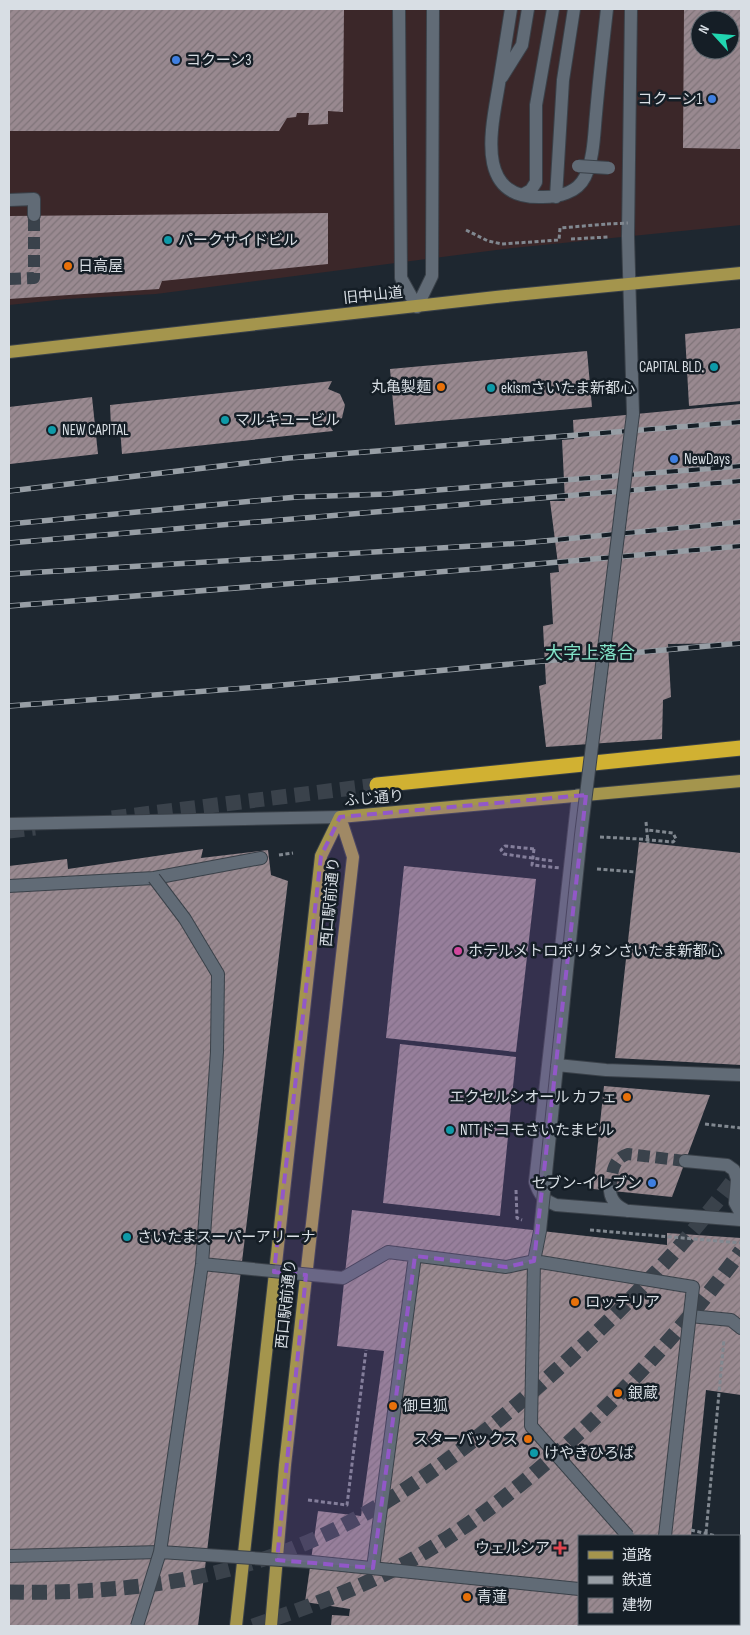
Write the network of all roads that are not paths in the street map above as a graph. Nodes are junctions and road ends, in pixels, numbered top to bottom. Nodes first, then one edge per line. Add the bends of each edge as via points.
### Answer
1 (399, 9) edge
2 (432, 9) edge
3 (511, 9) edge
4 (528, 9) edge
5 (553, 9) edge
6 (574, 9) edge
7 (607, 9) edge
8 (631, 9) edge
9 (500, 81) junction
10 (578, 166) dead end
11 (609, 168) dead end
12 (522, 196) junction
13 (556, 197) junction
14 (9, 200) edge
15 (34, 215) tunnel mouth
16 (741, 273) edge
17 (418, 307) junction
18 (9, 352) edge
19 (741, 748) edge
20 (741, 781) edge
21 (377, 785) tunnel mouth
22 (578, 795) junction
23 (340, 817) junction
24 (9, 824) edge
25 (261, 858) dead end
26 (154, 878) junction
27 (9, 886) edge
28 (557, 1065) junction
29 (741, 1075) edge
30 (685, 1161) tunnel mouth
31 (610, 1191) dead end
32 (627, 1212) junction
33 (741, 1214) edge
34 (741, 1220) edge
35 (415, 1256) junction
36 (534, 1261) junction
37 (202, 1264) junction
38 (690, 1316) junction
39 (741, 1328) edge
40 (627, 1535) edge
41 (665, 1535) edge
42 (160, 1552) junction
43 (9, 1556) edge
44 (373, 1568) junction
45 (578, 1589) edge
46 (137, 1626) edge
47 (236, 1626) edge
48 (271, 1626) edge

1 - 17 street via 401,278
2 - 17 street via 432,276
3 - 9 street
4 - 9 street via 522,45
5 - 12 street via 536,105 536,182
6 - 13 street via 563,80
7 - 13 street via 592,154 584,178 574,190
8 - 28 street, bridge via 628,230 633,414 581,835
9 - 12 street via 491,130 493,165 503,184
10 - 11 street, bridge
12 - 13 street
14 - 15 street via 34,199
16 - 17 main road, 旧中山道
17 - 18 main road, 旧中山道
19 - 21 highway
20 - 22 main road, ふじ通り
22 - 23 main road, ふじ通り
22 - 32 street via 535,1182 545,1200 556,1205
23 - 24 street, ふじ通り
23 - 47 main road, 西口駅前通り via 321,856
23 - 48 main road, 西口駅前通り via 353,857 286,1456
25 - 26 street
26 - 27 street
26 - 37 street, bridge via 185,919 218,974 217,1052
28 - 29 street, bridge
28 - 36 street, bridge
30 - 33 street via 726,1165 734,1170 737,1179 735,1203
31 - 32 street via 617,1205
32 - 34 street
35 - 36 street, bridge via 506,1267
35 - 37 street, bridge via 388,1252 343,1278
35 - 44 street, bridge
36 - 38 street, bridge via 693,1287
36 - 40 street, bridge via 531,1426
37 - 42 street, bridge
38 - 39 street via 731,1320
38 - 41 street, bridge
42 - 43 street
42 - 44 street, bridge
42 - 46 street, bridge
44 - 45 street, bridge

